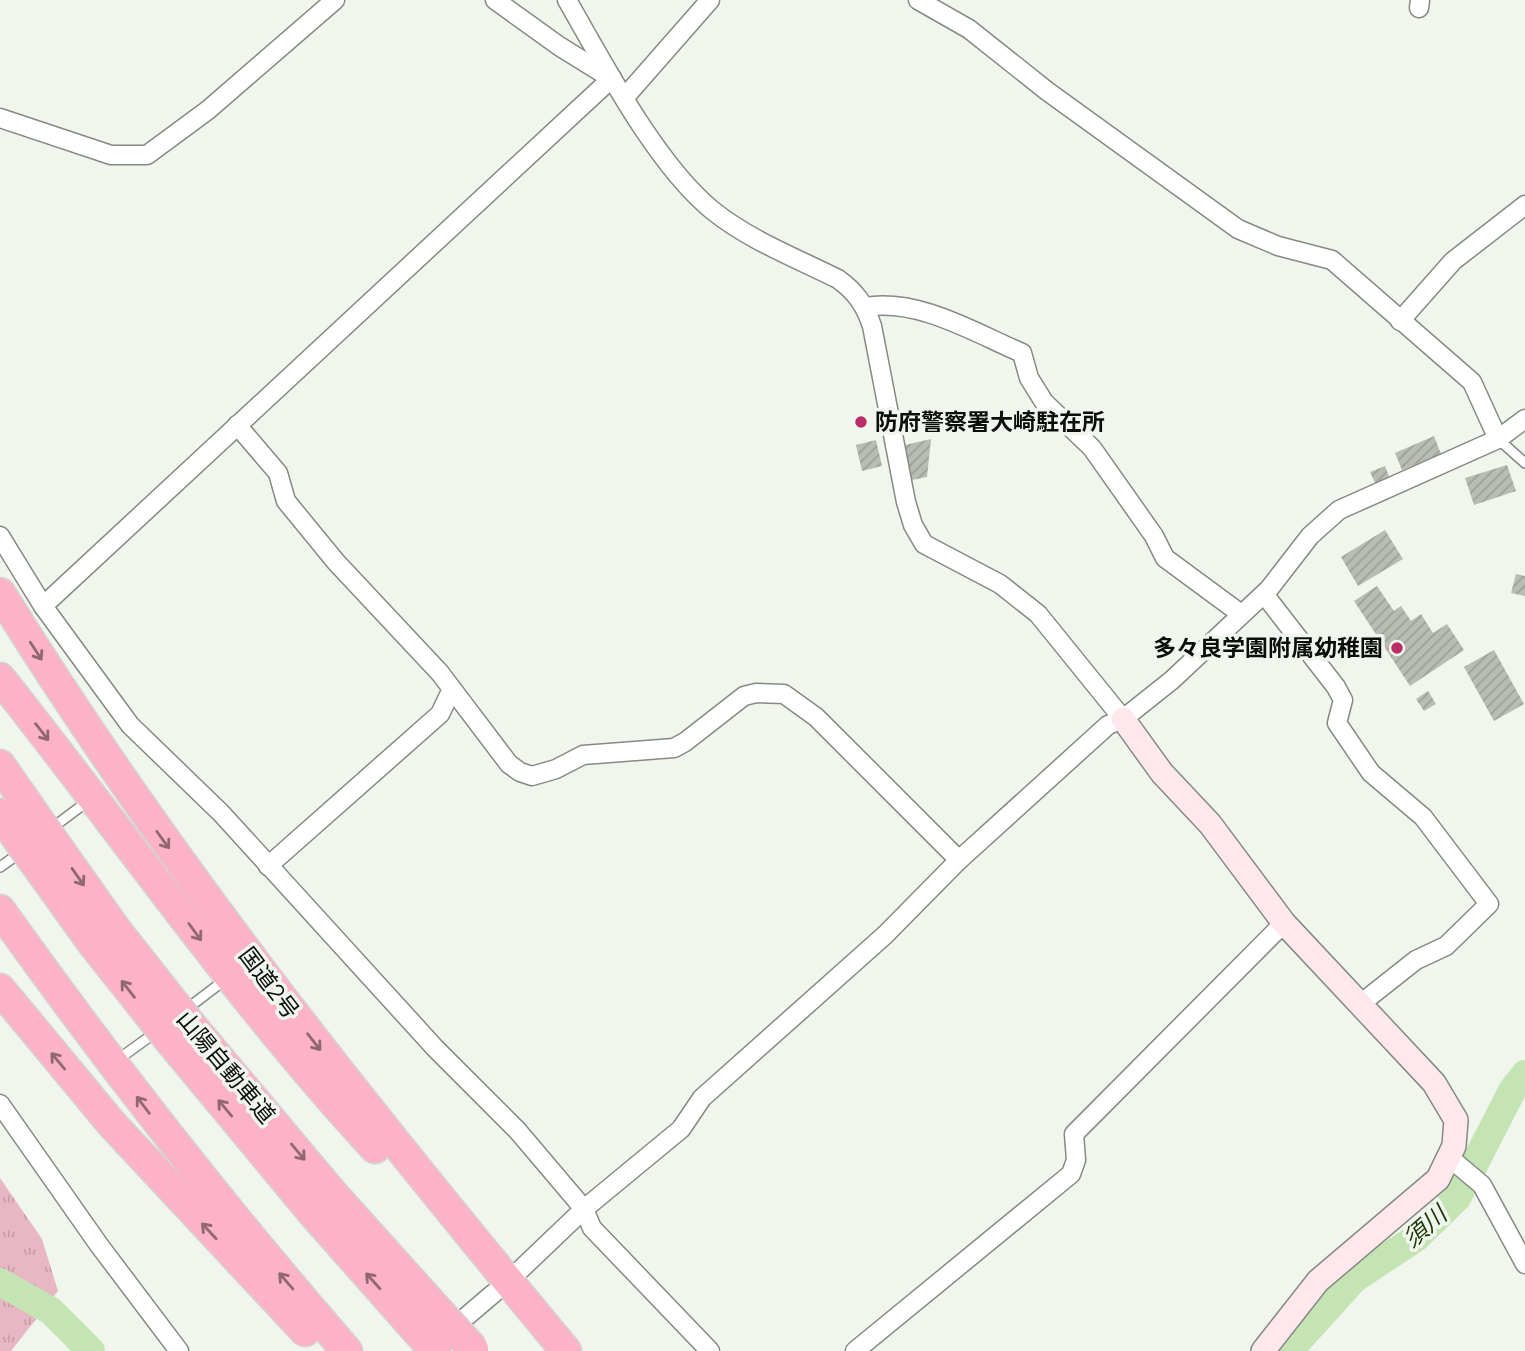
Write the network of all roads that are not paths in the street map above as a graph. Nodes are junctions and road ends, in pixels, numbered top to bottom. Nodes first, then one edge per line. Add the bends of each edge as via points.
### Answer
1 (335, 0) edge
2 (495, 0) edge
3 (567, 0) edge
4 (710, 0) edge
5 (918, 0) edge
6 (612, 78) junction
7 (625, 97) junction
8 (0, 118) edge
9 (1525, 205) edge
10 (865, 307) junction
11 (1400, 321) junction
12 (1525, 419) edge
13 (237, 425) junction
14 (1498, 439) junction
15 (1525, 463) edge
16 (0, 537) edge
17 (0, 593) edge
18 (1264, 594) junction
19 (43, 606) junction
20 (1241, 614) junction
21 (0, 678) edge
22 (452, 689) junction
23 (1123, 719) junction
24 (0, 765) edge
25 (94, 796) junction
26 (0, 814) edge
27 (32, 835) junction
28 (959, 860) junction
29 (268, 866) junction
30 (0, 867) edge
31 (0, 910) edge
32 (1284, 923) junction
33 (229, 977) junction
34 (0, 989) edge
35 (1359, 1005) junction
36 (176, 1027) junction
37 (112, 1064) junction
38 (0, 1104) edge
39 (1454, 1161) junction
40 (584, 1209) junction
41 (1525, 1264) edge
42 (519, 1271) dead end
43 (494, 1293) dead end
44 (430, 1337) edge
45 (473, 1350) edge
46 (179, 1351) edge
47 (325, 1351) edge
48 (347, 1351) edge
49 (556, 1351) edge
50 (566, 1351) edge
51 (710, 1351) edge
52 (855, 1351) edge
53 (1263, 1351) edge

1 - 8 street via 208,110 147,155 111,155
2 - 6 street
3 - 6 street
4 - 7 street
5 - 11 street via 969,29 1238,229 1278,246 1332,260
6 - 7 street
6 - 13 street
7 - 10 street via 672,167 712,209 740,229 838,279
9 - 11 street via 1453,261
10 - 20 street via 886,303 937,316 1022,353 1028,378 1044,402 1092,448 1165,558
10 - 23 street via 906,502 924,544 1020,597 1057,634
11 - 14 street via 1472,382
12 - 14 street
13 - 19 street
13 - 22 street via 278,473 286,501
14 - 15 lane
14 - 18 street via 1339,510 1310,536
16 - 19 street
17 -> 50 highway, 国道2号 via 143,812 270,986
18 - 20 street
18 - 35 street via 1343,700 1337,723 1345,739 1371,773 1423,817 1489,904 1446,946 1416,960
19 - 29 street via 130,724
20 - 23 street
21 -> 25 highway
22 - 28 street via 509,764 532,776 583,755 674,748 744,696 784,694 816,717
22 - 29 street via 440,714
23 - 28 street via 1108,724
23 - 32 street
24 - 27 highway, 山陽自動車道
25 - 27 lane
25 -> 33 highway
26 - 27 highway, 山陽自動車道
27 - 30 lane
27 - 36 highway, 山陽自動車道, bridge via 116,930
28 - 40 street via 885,935 702,1098 681,1129
29 - 40 street via 517,1130
31 - 37 highway
32 - 35 street
32 - 52 street via 1074,1134 1076,1160 1070,1174
33 - 36 lane
33 - 49 highway via 335,1105 532,1330
47 -> 34 highway via 184,1205
35 - 39 street via 1412,1058 1449,1105 1456,1129
36 - 37 lane
36 - 44 highway, 山陽自動車道 via 333,1194
48 -> 37 highway
38 - 46 street
39 - 41 street via 1482,1185
39 - 53 street via 1318,1281
40 - 42 street
40 - 51 street via 592,1228
43 - 44 street
44 - 45 highway, 山陽自動車道, bridge

